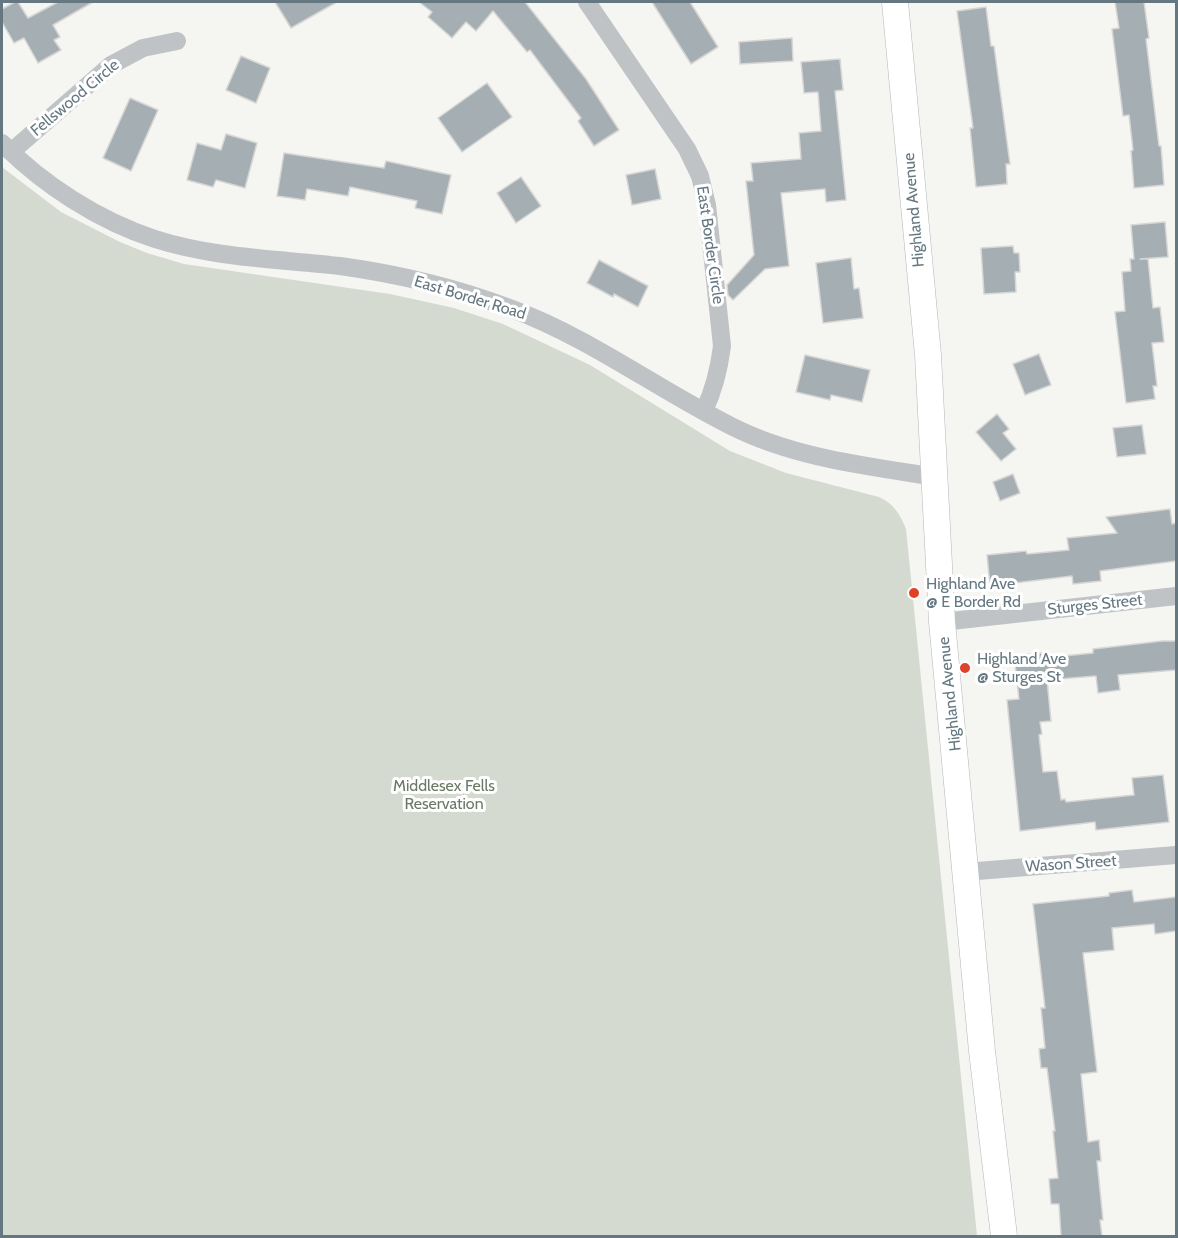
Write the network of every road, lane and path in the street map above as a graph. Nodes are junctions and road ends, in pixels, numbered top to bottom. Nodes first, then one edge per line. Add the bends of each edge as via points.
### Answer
1 (587, 2) edge
2 (895, 2) edge
3 (177, 41) dead end
4 (6, 147) edge
5 (704, 411) junction
6 (936, 477) junction
7 (1176, 596) edge
8 (942, 622) junction
9 (1176, 855) edge
10 (965, 872) junction
11 (999, 1207) junction
12 (998, 1236) edge
13 (1004, 1236) edge

1 - 5 street, East Border Circle via 687,149 704,190 722,346 714,391
2 - 6 main road, Highland Avenue
3 - 4 street, Fellswood Circle via 142,48 111,65
4 - 5 street, East Border Road via 64,194 153,238 203,250 344,267 479,297 587,343
5 - 6 street, East Border Road via 732,427 801,452
6 - 8 main road, Highland Avenue
7 - 8 street, Sturges Street
8 - 10 main road, Highland Avenue
9 - 10 street, Wason Street
10 - 11 main road, Highland Avenue
11 - 12 main road, Highland Avenue
11 - 13 main road, Highland Avenue

